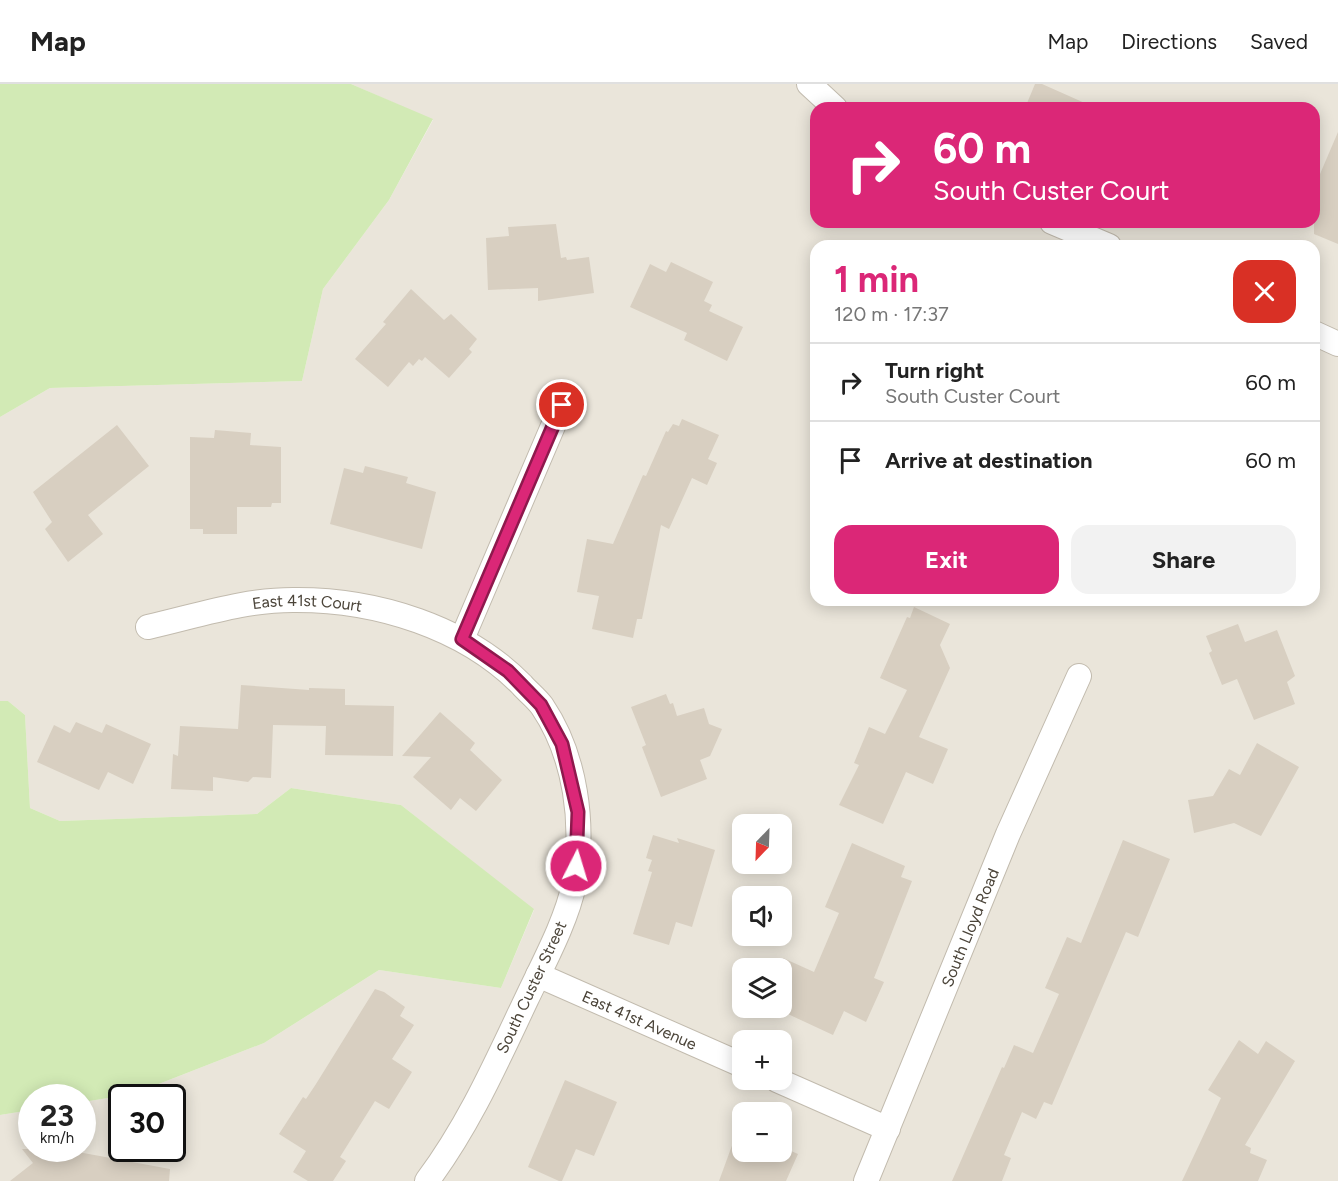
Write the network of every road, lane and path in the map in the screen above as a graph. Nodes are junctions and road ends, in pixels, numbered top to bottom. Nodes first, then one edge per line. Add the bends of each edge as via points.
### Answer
1 (809, 84) edge
2 (828, 102) edge
3 (1066, 228) edge
4 (1095, 240) edge
5 (1320, 336) edge
6 (1338, 344) edge
7 (562, 405) dead end
8 (148, 627) dead end
9 (462, 639) junction
10 (1079, 676) dead end
11 (538, 975) junction
12 (732, 1061) edge
13 (792, 1087) edge
14 (888, 1129) junction
15 (427, 1181) edge
16 (866, 1181) edge

1 - 2 street
3 - 4 street
5 - 6 street
7 - 9 street
8 - 9 street, East 41st Court via 258,601 298,600 358,605 405,617
9 - 11 street, South Custer Street via 508,671 541,705 562,744 573,784 579,831 574,883
10 - 14 street, South Lloyd Road via 1008,834
11 - 12 street, East 41st Avenue
11 - 15 street, South Custer Street via 476,1104
13 - 14 street
14 - 16 street, South Lloyd Road

